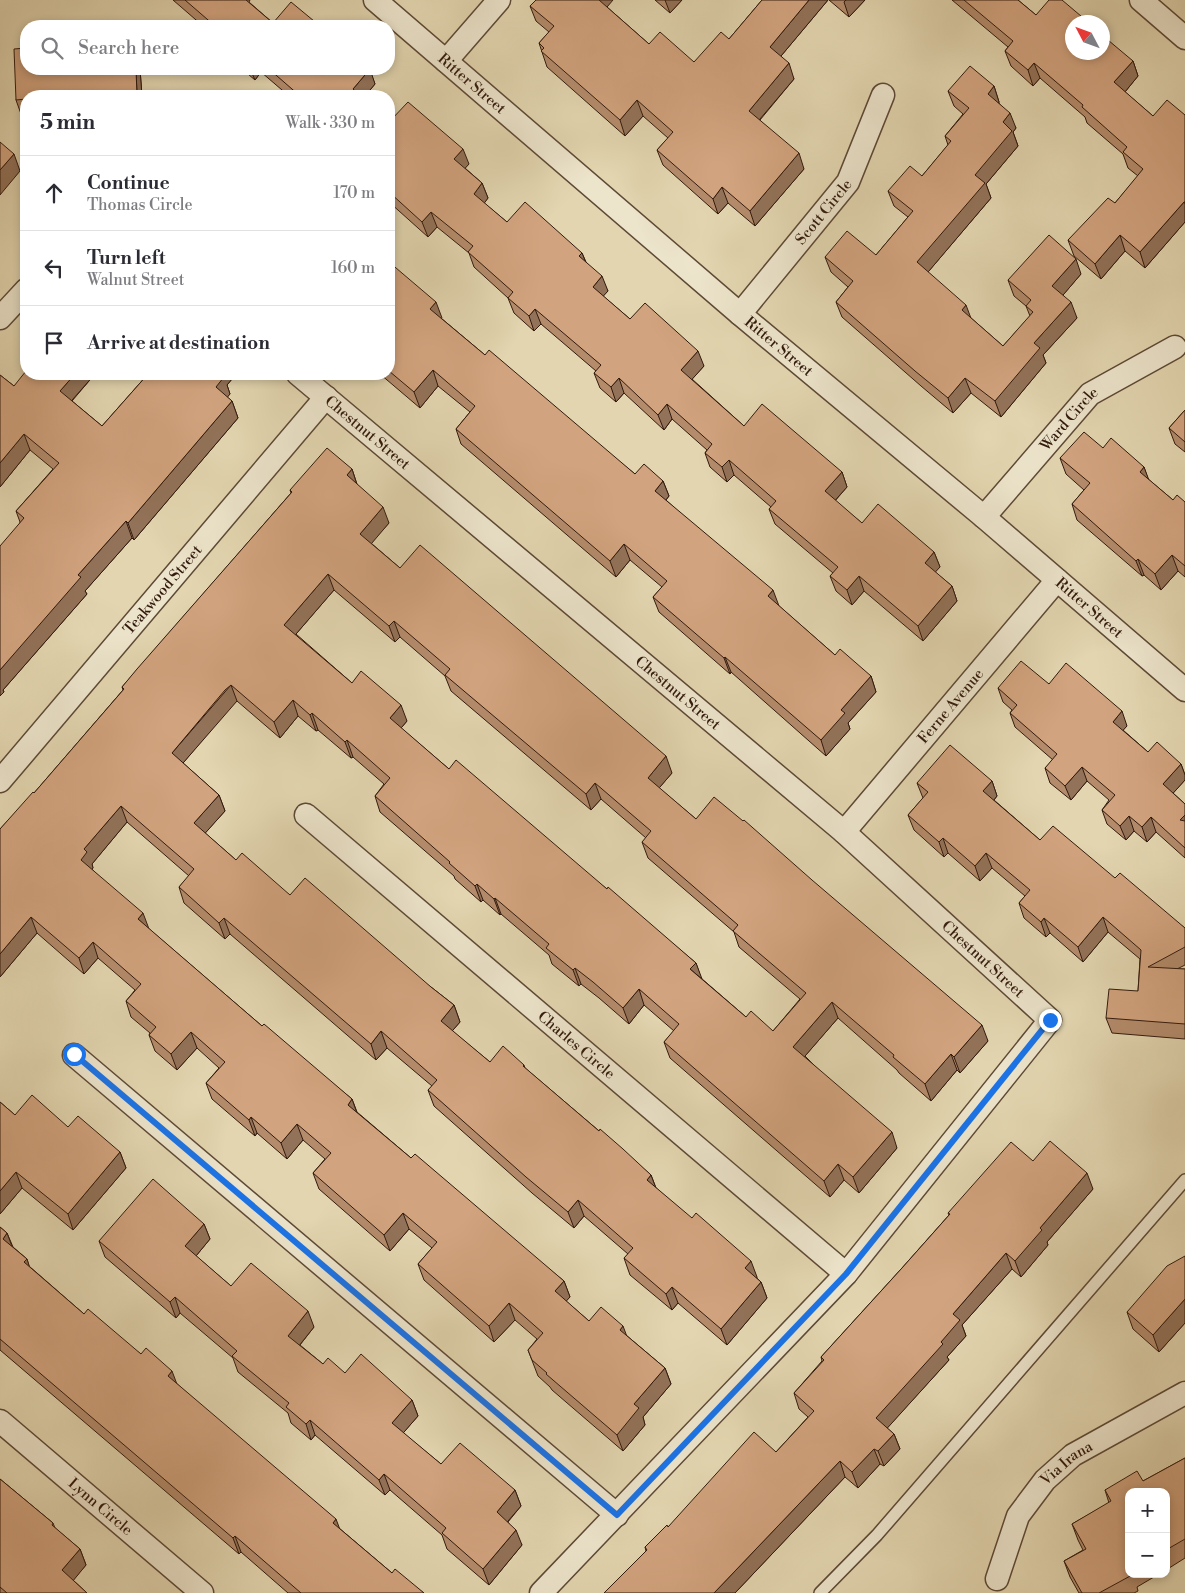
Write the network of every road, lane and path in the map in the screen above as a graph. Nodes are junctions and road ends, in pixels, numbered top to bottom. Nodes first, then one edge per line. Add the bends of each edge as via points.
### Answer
1 (375, 0) edge
2 (499, 0) edge
3 (1141, 0) edge
4 (1185, 38) edge
5 (446, 61) junction
6 (883, 95) dead end
7 (20, 296) edge
8 (740, 314) junction
9 (0, 318) edge
10 (1175, 347) dead end
11 (305, 380) edge
12 (326, 397) junction
13 (984, 517) junction
14 (1057, 580) junction
15 (1185, 690) edge
16 (0, 781) edge
17 (306, 815) dead end
18 (844, 832) junction
19 (74, 1054) dead end
20 (1185, 1180) edge
21 (846, 1274) junction
22 (1185, 1393) edge
23 (0, 1421) edge
24 (617, 1515) junction
25 (997, 1579) dead end
26 (202, 1593) edge
27 (540, 1593) edge
28 (820, 1593) edge

1 - 5 street, Ritter Street
2 - 5 street
3 - 4 street
5 - 8 street, Ritter Street
6 - 8 street, Scott Circle via 848,182
7 - 9 street
8 - 13 street, Ritter Street
10 - 13 street, Ward Circle via 1090,394
11 - 12 street, Chestnut Street
12 - 16 street, Teakwood Street
12 - 18 street, Chestnut Street
13 - 14 street, Ritter Street
14 - 15 street, Ritter Street
14 - 18 street, Ferne Avenue
17 - 21 street, Charles Circle
18 - 21 street, Chestnut Street via 1050,1020
19 - 24 street
20 - 28 lane via 877,1535
21 - 24 street
22 - 25 street, Via Irana via 1073,1455 1045,1480 1018,1516
23 - 26 street, Lynn Circle
24 - 27 street

